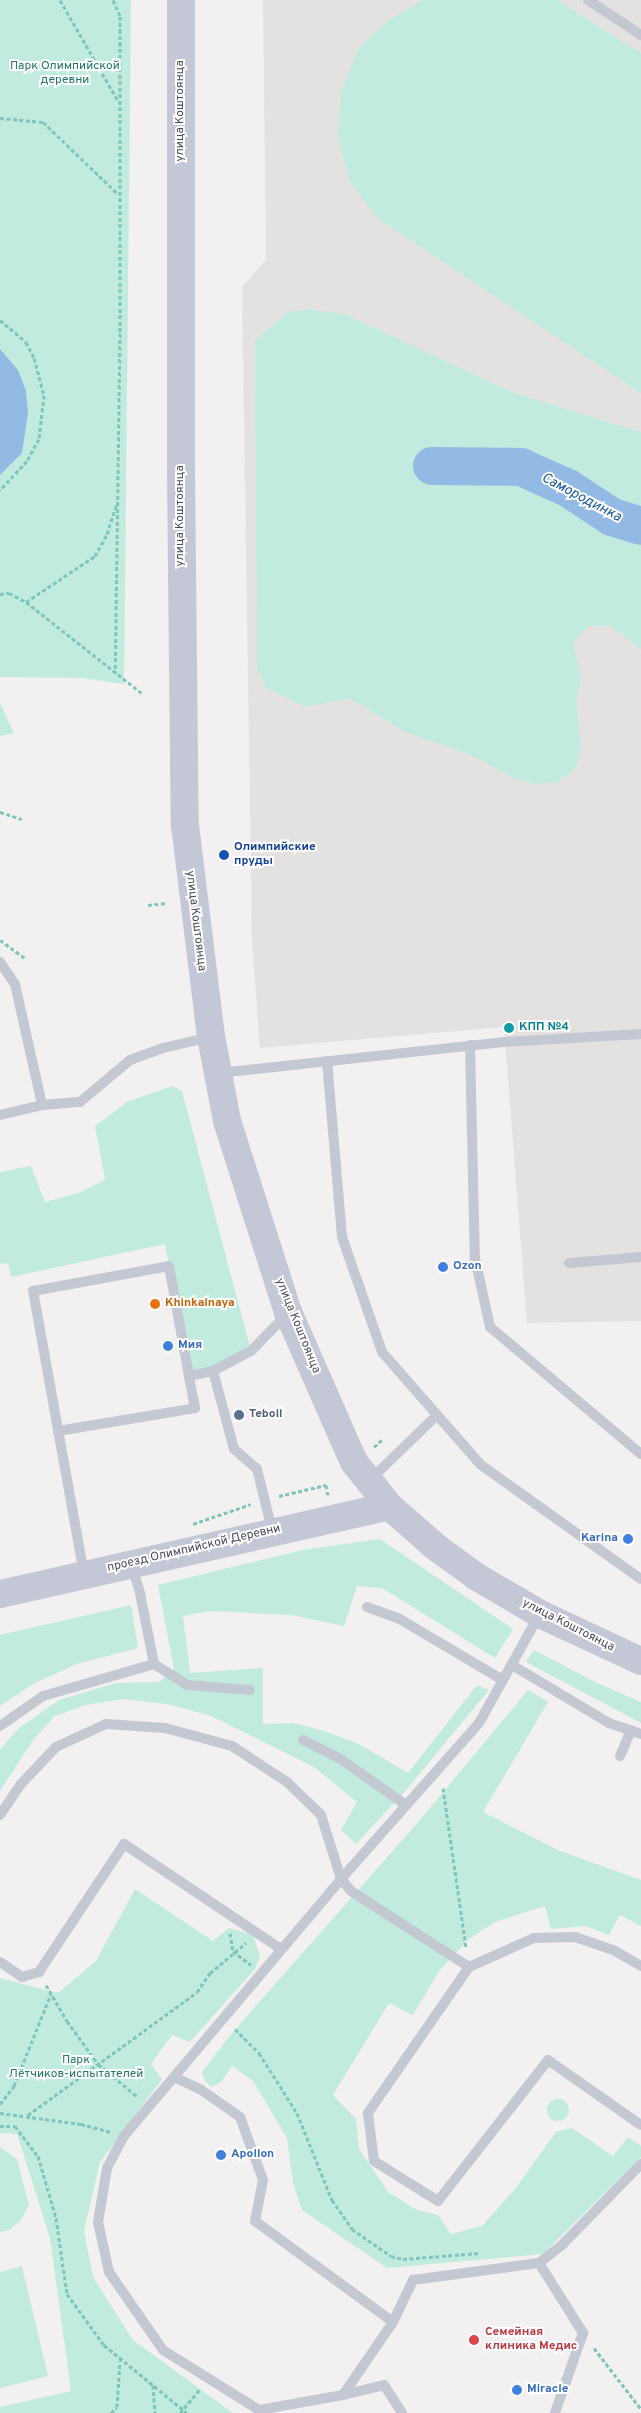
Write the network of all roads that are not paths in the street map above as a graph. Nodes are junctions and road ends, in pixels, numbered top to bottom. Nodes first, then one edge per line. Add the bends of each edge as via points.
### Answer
1 (181, 0) edge
2 (588, 0) edge
3 (641, 35) edge
4 (0, 962) edge
5 (641, 1034) edge
6 (211, 1036) junction
7 (470, 1045) junction
8 (327, 1061) junction
9 (218, 1073) junction
10 (42, 1104) junction
11 (0, 1115) edge
12 (641, 1257) edge
13 (569, 1263) dead end
14 (288, 1312) junction
15 (213, 1371) junction
16 (189, 1376) junction
17 (437, 1415) junction
18 (58, 1431) junction
19 (641, 1454) edge
20 (369, 1481) junction
21 (389, 1506) junction
22 (272, 1531) junction
23 (130, 1563) junction
24 (84, 1574) junction
25 (641, 1579) edge
26 (0, 1594) edge
27 (368, 1607) dead end
28 (540, 1614) junction
29 (641, 1661) edge
30 (154, 1664) junction
31 (512, 1665) junction
32 (503, 1680) junction
33 (250, 1690) dead end
34 (0, 1726) edge
35 (636, 1732) edge
36 (303, 1740) dead end
37 (620, 1756) dead end
38 (406, 1805) junction
39 (0, 1815) edge
40 (341, 1879) junction
41 (281, 1949) junction
42 (0, 1962) edge
43 (641, 1966) edge
44 (469, 1967) junction
45 (174, 2077) junction
46 (641, 2125) edge
47 (641, 2164) edge
48 (539, 2263) junction
49 (393, 2322) junction
50 (343, 2395) junction
51 (402, 2413) edge
52 (555, 2413) edge

1 - 6 street, улица Коштоянца via 185,825
2 - 3 lane
4 - 10 lane via 15,984
5 - 7 lane
6 - 9 street, улица Коштоянца
6 - 10 lane via 130,1060 80,1102
7 - 8 lane
7 - 19 lane via 475,1258 490,1327
8 - 9 lane
8 - 17 lane via 342,1237 382,1352
9 - 14 street, улица Коштоянца via 227,1121
10 - 11 lane
12 - 13 lane
14 - 15 lane via 251,1351
14 - 20 street, улица Коштоянца via 354,1462
15 - 16 lane
15 - 22 lane via 234,1449 257,1469
16 - 18 lane via 195,1408
16 - 18 lane via 169,1266 33,1291
17 - 20 lane
17 - 25 lane via 481,1466
18 - 24 lane
20 - 21 street, улица Коштоянца
21 - 22 street, проезд Олимпийской Деревни
21 - 28 street, улица Коштоянца via 445,1554
22 - 23 street, проезд Олимпийской Деревни
23 - 24 street, проезд Олимпийской Деревни
23 - 30 lane via 140,1593
24 - 26 street, проезд Олимпийской Деревни
27 - 32 lane via 398,1618
28 - 29 street, улица Коштоянца
28 - 31 lane
30 - 33 lane via 187,1685
30 - 34 lane via 43,1696
31 - 32 lane
31 - 35 lane via 609,1723
32 - 38 lane via 479,1723
35 - 37 lane
36 - 38 lane via 339,1758
38 - 40 lane
39 - 40 lane via 21,1784 56,1747 106,1724 165,1728 232,1746 287,1782 322,1816
40 - 41 lane
40 - 44 lane via 351,1891
41 - 42 lane via 124,1844 39,1972 22,1977
41 - 45 lane
43 - 44 lane via 613,1950 575,1937 534,1938
44 - 46 lane via 368,2113 374,2161 438,2201 548,2060
45 - 49 lane via 200,2089 240,2117 263,2180 256,2221
45 - 50 lane via 124,2136 107,2168 98,2222 109,2272 163,2350 259,2410
47 - 48 lane via 563,2244
48 - 49 lane via 413,2280
48 - 52 lane via 583,2333
49 - 50 lane
50 - 51 lane via 384,2385

